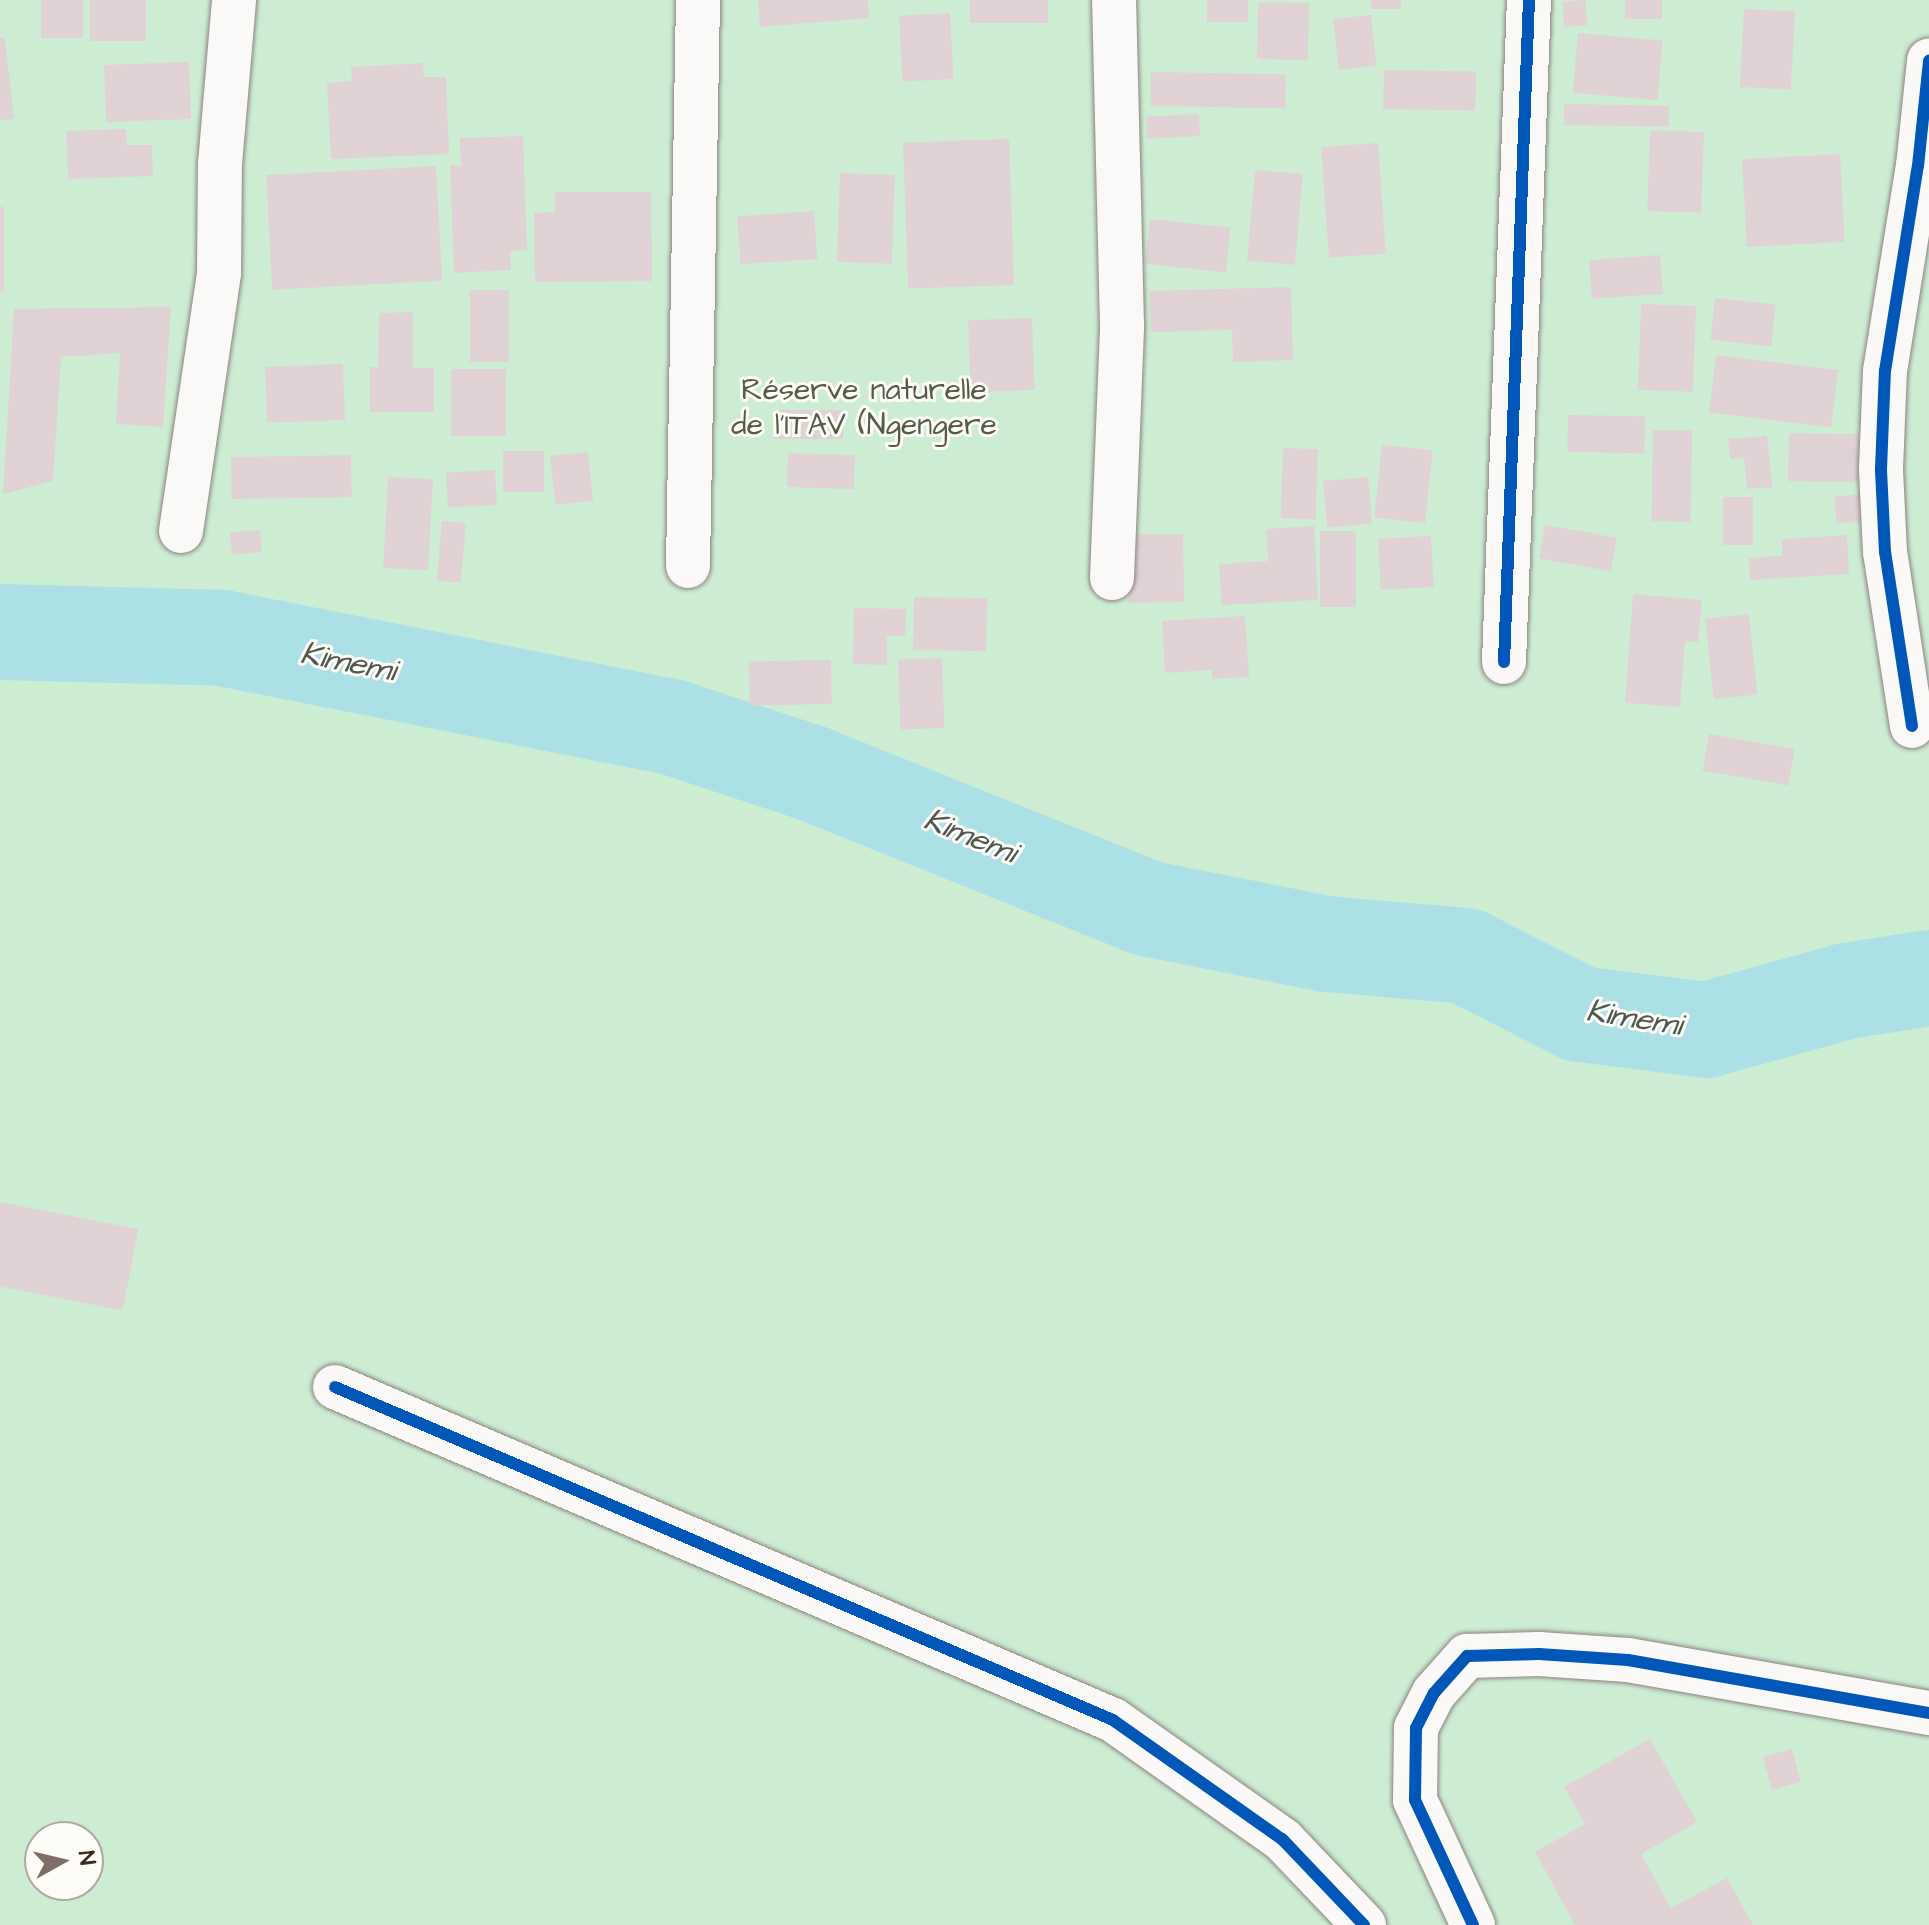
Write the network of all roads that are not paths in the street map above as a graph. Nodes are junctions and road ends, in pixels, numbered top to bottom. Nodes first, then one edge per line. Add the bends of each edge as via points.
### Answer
1 (234, 0) edge
2 (698, 0) edge
3 (1114, 0) edge
4 (1529, 0) edge
5 (1929, 61) edge
6 (181, 531) dead end
7 (688, 566) dead end
8 (1112, 578) dead end
9 (1504, 662) dead end
10 (1912, 726) dead end
11 (335, 1387) dead end
12 (1929, 1713) edge
13 (1364, 1925) edge
14 (1473, 1925) edge

1 - 6 street via 220,164 219,273
2 - 7 street
3 - 8 street via 1122,325
4 - 9 street
5 - 10 street via 1885,371 1881,469 1885,552
11 - 13 street via 1113,1720 1282,1839
12 - 14 street via 1628,1660 1467,1656 1434,1693 1416,1728 1415,1800

